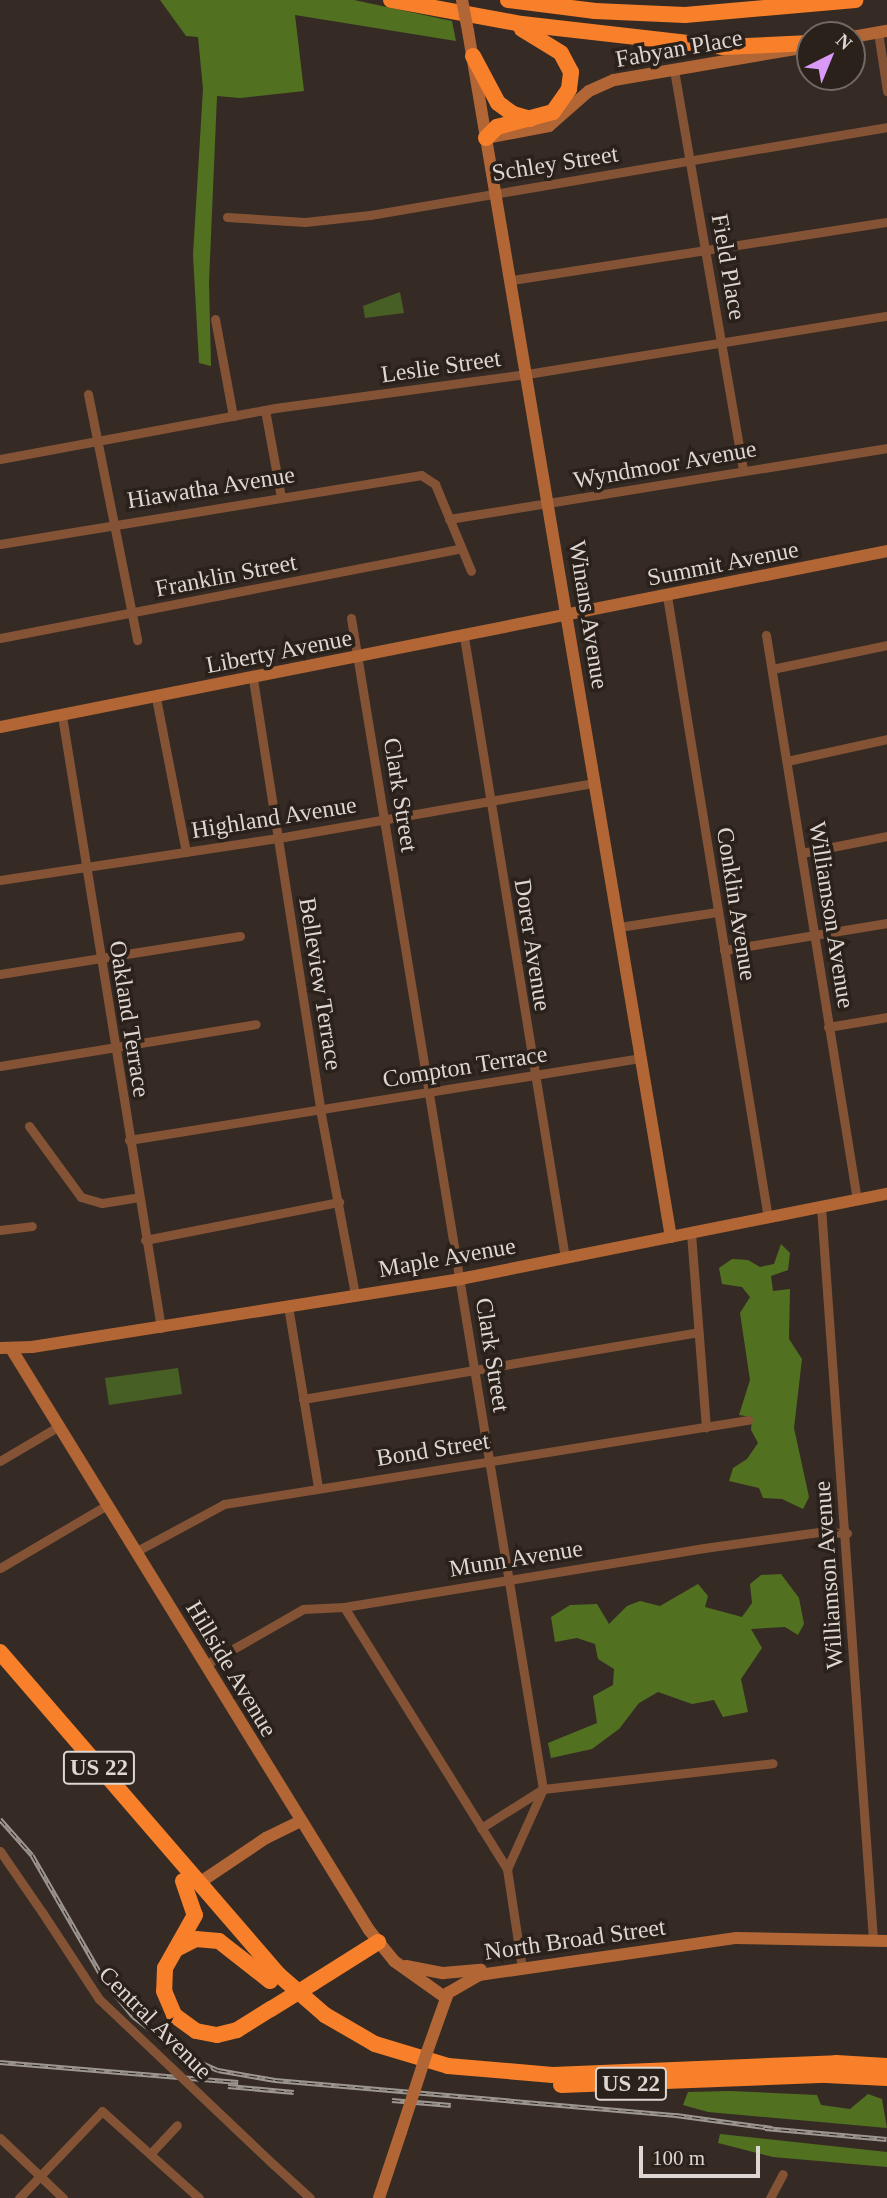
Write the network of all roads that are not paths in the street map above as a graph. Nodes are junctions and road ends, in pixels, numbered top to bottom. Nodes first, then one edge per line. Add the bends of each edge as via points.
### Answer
1 (391, 0) edge
2 (462, 0) edge
3 (508, 0) edge
4 (855, 0) edge
5 (500, 21) junction
6 (882, 32) edge
7 (796, 45) edge
8 (796, 48) edge
9 (472, 56) junction
10 (674, 70) junction
11 (887, 90) edge
12 (540, 118) junction
13 (887, 127) edge
14 (486, 138) junction
15 (689, 161) junction
16 (496, 192) junction
17 (227, 217) dead end
18 (887, 222) edge
19 (706, 253) junction
20 (512, 280) junction
21 (887, 316) edge
22 (215, 320) dead end
23 (722, 342) junction
24 (527, 374) junction
25 (88, 394) dead end
26 (265, 410) junction
27 (233, 416) junction
28 (96, 443) junction
29 (887, 448) edge
30 (0, 459) edge
31 (743, 471) junction
32 (281, 497) junction
33 (548, 504) junction
34 (449, 519) junction
35 (112, 524) junction
36 (0, 544) edge
37 (458, 549) junction
38 (887, 551) edge
39 (471, 571) dead end
40 (667, 596) junction
41 (130, 615) junction
42 (566, 615) junction
43 (351, 618) dead end
44 (766, 635) dead end
45 (464, 637) junction
46 (0, 638) edge
47 (137, 640) dead end
48 (887, 645) edge
49 (358, 658) junction
50 (772, 669) junction
51 (253, 679) junction
52 (156, 698) junction
53 (62, 716) junction
54 (0, 727) edge
55 (887, 740) edge
56 (787, 761) junction
57 (594, 783) junction
58 (490, 801) junction
59 (385, 820) junction
60 (887, 836) edge
61 (276, 839) junction
62 (186, 852) junction
63 (802, 853) junction
64 (86, 867) junction
65 (0, 880) edge
66 (717, 912) junction
67 (887, 922) edge
68 (619, 927) junction
69 (815, 935) junction
70 (240, 936) dead end
71 (724, 950) junction
72 (101, 961) junction
73 (0, 974) edge
74 (887, 1017) edge
75 (256, 1024) dead end
76 (828, 1027) junction
77 (115, 1051) junction
78 (641, 1058) junction
79 (0, 1066) edge
80 (533, 1075) junction
81 (428, 1092) junction
82 (320, 1110) junction
83 (29, 1126) dead end
84 (129, 1140) junction
85 (887, 1194) edge
86 (138, 1198) junction
87 (857, 1200) junction
88 (339, 1202) junction
89 (821, 1207) junction
90 (768, 1217) junction
91 (32, 1226) dead end
92 (0, 1230) edge
93 (691, 1233) junction
94 (671, 1237) junction
95 (145, 1240) junction
96 (565, 1258) junction
97 (460, 1279) junction
98 (355, 1294) junction
99 (288, 1306) junction
100 (161, 1328) junction
101 (698, 1332) junction
102 (6, 1349) edge
103 (475, 1370) junction
104 (303, 1399) junction
105 (748, 1420) dead end
106 (59, 1426) junction
107 (706, 1427) junction
108 (0, 1461) edge
109 (489, 1461) junction
110 (318, 1489) junction
111 (107, 1505) junction
112 (847, 1533) junction
113 (135, 1552) junction
114 (0, 1568) edge
115 (509, 1579) junction
116 (344, 1607) junction
117 (0, 1652) edge
118 (205, 1665) junction
119 (0, 1670) edge
120 (773, 1763) dead end
121 (543, 1789) junction
122 (301, 1821) junction
123 (481, 1828) junction
124 (0, 1851) edge
125 (507, 1869) junction
126 (191, 1882) junction
127 (873, 1940) junction
128 (887, 1941) edge
129 (378, 1942) junction
130 (174, 1951) junction
131 (394, 1961) junction
132 (522, 1968) junction
133 (499, 1971) junction
134 (271, 1981) junction
135 (446, 1998) junction
136 (887, 2066) edge
137 (887, 2078) edge
138 (177, 2125) dead end
139 (0, 2138) edge
140 (151, 2153) junction
141 (783, 2174) dead end
142 (39, 2175) junction
143 (19, 2198) edge
144 (63, 2198) edge
145 (199, 2198) edge
146 (310, 2198) edge
147 (379, 2198) edge
148 (770, 2198) edge

1 - 5 highway
2 - 9 street, Winans Avenue, bridge
3 - 4 highway via 596,11 685,15
5 - 7 highway via 723,47
5 - 12 highway via 548,42 569,66 565,99
6 - 11 street
8 - 10 street, Fabyan Place
9 - 12 highway via 498,103 517,117
9 - 14 street, Winans Avenue
10 - 14 street, Fabyan Place via 608,82 590,91 550,126
10 - 15 street, Field Place
12 - 14 highway via 497,127
13 - 15 street, Schley Street
14 - 16 street, Winans Avenue
15 - 16 street, Schley Street
15 - 19 street, Field Place
16 - 17 street, Schley Street via 321,220
16 - 20 street, Winans Avenue
18 - 19 street
19 - 20 street
19 - 23 street, Field Place
20 - 24 street, Winans Avenue
21 - 23 street, Leslie Street
22 - 27 street
23 - 24 street, Leslie Street
23 - 31 street, Field Place
24 - 26 street, Leslie Street
24 - 33 street, Winans Avenue
25 - 28 street
26 - 27 street, Leslie Street
26 - 32 street
27 - 28 street, Leslie Street
28 - 30 street, Leslie Street
28 - 35 street
29 - 31 street, Wyndmoor Avenue
31 - 33 street, Wyndmoor Avenue
32 - 34 street, Hiawatha Avenue via 429,477
32 - 35 street, Hiawatha Avenue
33 - 34 street, Wyndmoor Avenue
33 - 42 street, Winans Avenue
34 - 37 street
35 - 36 street, Hiawatha Avenue
35 - 41 street
37 - 39 street
37 - 41 street, Franklin Street
38 - 40 street, Summit Avenue
40 - 42 street, Summit Avenue
40 - 66 street, Conklin Avenue
41 - 46 street, Franklin Street
41 - 47 street
42 - 45 street, Liberty Avenue
42 - 57 street, Winans Avenue
43 - 49 street, Clark Street
44 - 50 street, Williamson Avenue
45 - 49 street, Liberty Avenue
45 - 58 street, Dorer Avenue
48 - 50 street
49 - 51 street, Liberty Avenue
49 - 59 street, Clark Street
50 - 56 street, Williamson Avenue
51 - 52 street, Liberty Avenue
51 - 61 street, Belleview Terrace
52 - 53 street, Liberty Avenue
52 - 62 street
53 - 54 street, Liberty Avenue
53 - 64 street, Oakland Terrace
55 - 56 street
56 - 63 street, Williamson Avenue
57 - 58 street, Highland Avenue
57 - 68 street, Winans Avenue
58 - 59 street, Highland Avenue
58 - 80 street, Dorer Avenue
59 - 61 street, Highland Avenue
59 - 81 street, Clark Street
60 - 63 street
61 - 62 street, Highland Avenue
61 - 82 street, Belleview Terrace
62 - 64 street, Highland Avenue
63 - 69 street, Williamson Avenue
64 - 65 street, Highland Avenue
64 - 72 street, Oakland Terrace
66 - 68 street
66 - 71 street, Conklin Avenue
67 - 69 street
68 - 78 street, Winans Avenue
69 - 71 street
69 - 76 street, Williamson Avenue
70 - 72 street
71 - 90 street, Conklin Avenue
72 - 73 street
72 - 77 street, Oakland Terrace
74 - 76 street
75 - 77 street
76 - 87 street, Williamson Avenue
77 - 79 street
77 - 84 street, Oakland Terrace
78 - 80 street, Compton Terrace
78 - 94 street, Winans Avenue
80 - 81 street, Compton Terrace
80 - 96 street, Dorer Avenue
81 - 82 street, Compton Terrace
81 - 97 street, Clark Street
82 - 84 street, Compton Terrace
82 - 88 street, Belleview Terrace
83 - 86 street via 81,1197 102,1203
84 - 86 street, Oakland Terrace
85 - 87 street, Maple Avenue
86 - 95 street, Oakland Terrace
87 - 89 street, Maple Avenue
88 - 95 street
88 - 98 street, Belleview Terrace
89 - 90 street, Maple Avenue
89 - 112 street, Williamson Avenue
90 - 93 street, Maple Avenue
91 - 92 street
93 - 94 street, Maple Avenue
93 - 101 street
94 - 96 street, Maple Avenue
95 - 100 street, Oakland Terrace
96 - 97 street, Maple Avenue
97 - 98 street, Maple Avenue
97 - 103 street, Clark Street
98 - 99 street, Maple Avenue
99 - 100 street, Maple Avenue
99 - 104 street
100 - 102 street, Maple Avenue
101 - 103 street
101 - 107 street
102 - 106 street, Hillside Avenue
103 - 104 street
103 - 109 street, Clark Street
104 - 110 street
105 - 107 street, Bond Street
106 - 108 street
106 - 111 street, Hillside Avenue
107 - 109 street, Bond Street
109 - 110 street, Bond Street
109 - 115 street, Clark Street
110 - 113 street, Bond Street via 214,1506
111 - 113 street, Hillside Avenue
111 - 114 street
112 - 115 street, Munn Avenue via 819,1532
112 - 127 street, Williamson Avenue
113 - 118 street, Hillside Avenue
115 - 116 street, Munn Avenue
115 - 121 street, Clark Street
116 - 118 street, Munn Avenue via 303,1609
116 - 123 street
117 - 126 highway, US 22
118 - 122 street, Hillside Avenue
119 - 126 highway, US 22
120 - 121 street
121 - 123 street
121 - 125 street
122 - 126 street
122 - 129 street, Hillside Avenue
123 - 125 street
124 - 146 street, Central Avenue, bridge via 99,2000
125 - 132 street
126 - 130 highway via 195,1915
126 - 134 highway, US 22
126 - 136 highway, US 22 via 313,2006 375,2044 426,2061 553,2075 836,2063
127 - 128 street, North Broad Street
127 - 132 street, North Broad Street via 758,1937
129 - 130 highway, bridge via 223,2035 201,2033 171,2011 164,1991 164,1968
129 - 131 street, Hillside Avenue
130 - 134 highway via 196,1939 219,1941
131 - 133 street via 443,1973
131 - 135 street, Hillside Avenue
132 - 133 street, North Broad Street
133 - 135 street, North Broad Street via 464,1980
134 - 137 highway, US 22 via 305,2013 350,2043 389,2060 444,2075 560,2085 840,2075
135 - 147 street, bridge
138 - 140 street
139 - 142 street
140 - 142 street via 102,2111
140 - 145 street
141 - 148 street
142 - 143 street
142 - 144 street

